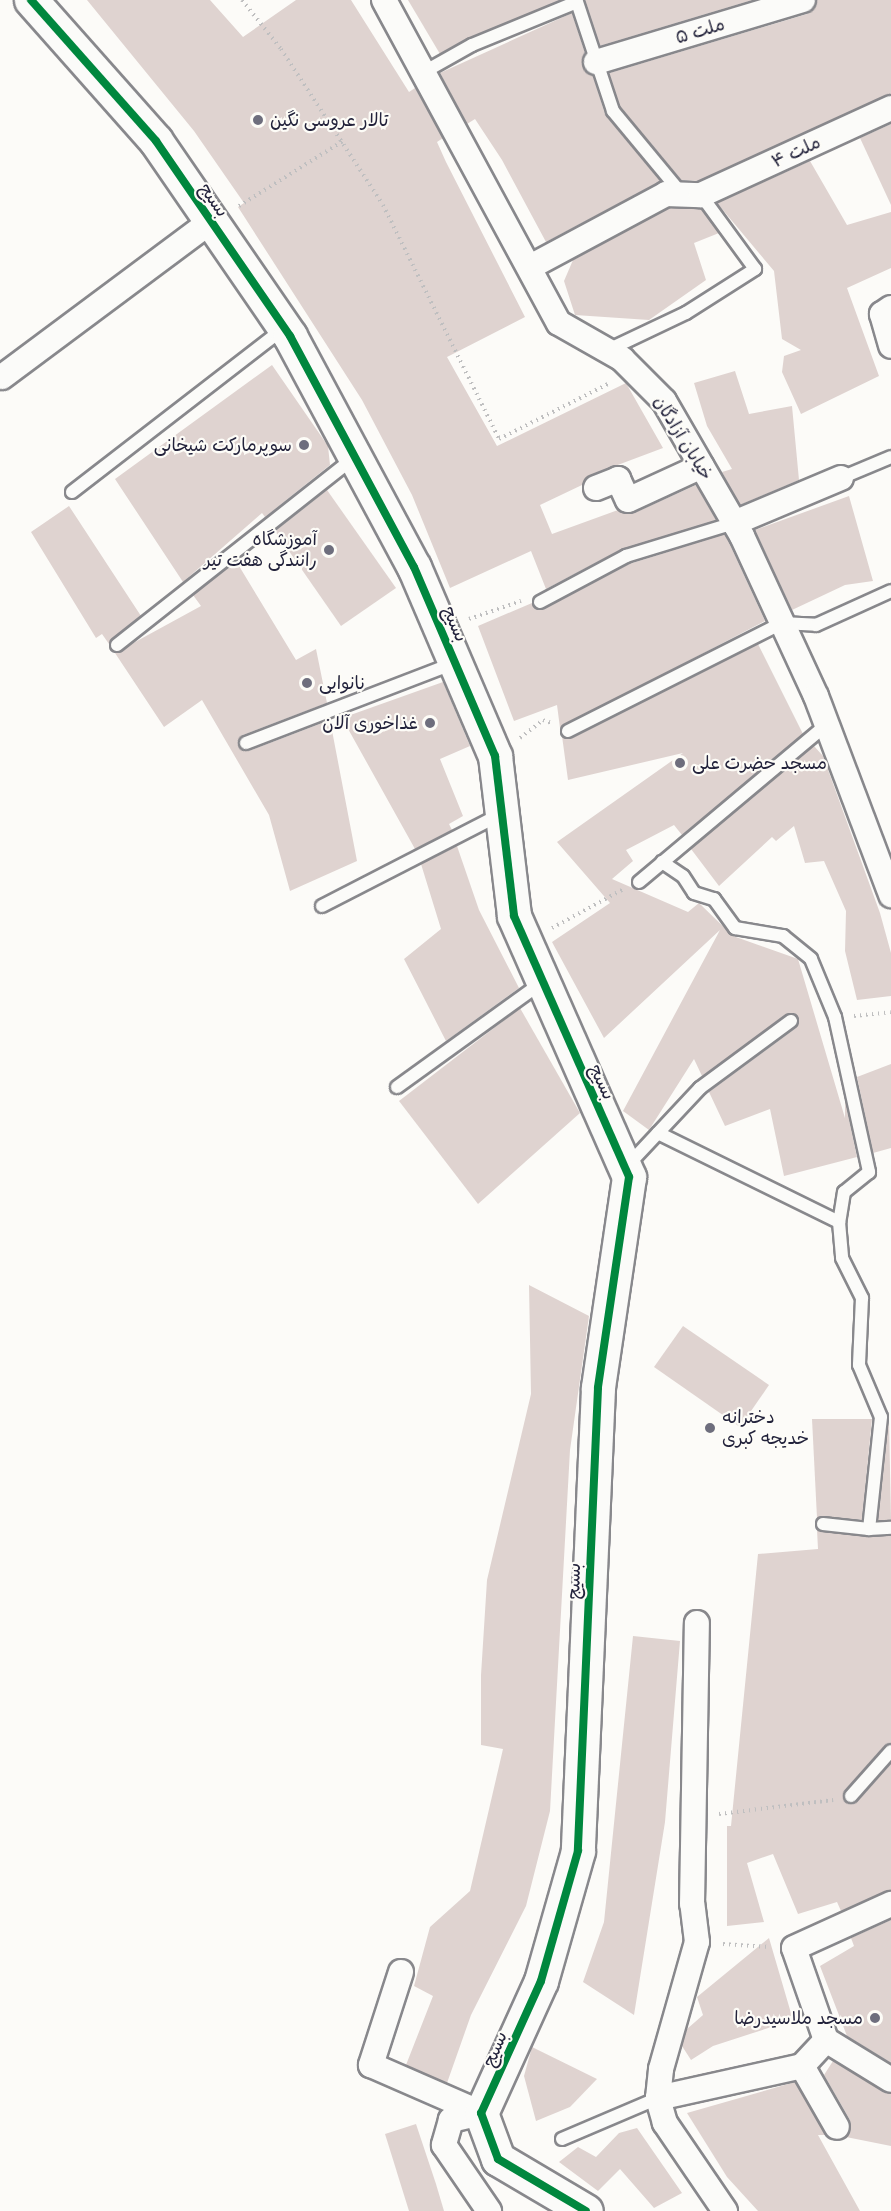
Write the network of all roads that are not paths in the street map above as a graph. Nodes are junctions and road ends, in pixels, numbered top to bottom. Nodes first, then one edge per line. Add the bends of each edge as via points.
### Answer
1 (31, 0) edge
2 (384, 0) edge
3 (803, 0) edge
4 (577, 1) edge
5 (597, 62) junction
6 (424, 72) junction
7 (891, 108) edge
8 (692, 195) junction
9 (211, 221) junction
10 (530, 267) junction
11 (891, 308) edge
12 (284, 328) junction
13 (891, 346) edge
14 (608, 350) junction
15 (2, 377) dead end
16 (354, 457) junction
17 (891, 457) edge
18 (702, 466) junction
19 (841, 478) joint
20 (596, 488) dead end
21 (72, 492) dead end
22 (734, 523) junction
23 (891, 591) edge
24 (540, 603) road end
25 (782, 623) junction
26 (117, 645) dead end
27 (455, 662) junction
28 (827, 724) junction
29 (568, 731) road end
30 (246, 743) dead end
31 (502, 814) junction
32 (662, 862) junction
33 (639, 882) road end
34 (891, 895) edge
35 (322, 906) dead end
36 (542, 982) junction
37 (791, 1021) dead end
38 (397, 1087) dead end
39 (658, 1132) junction
40 (625, 1168) junction
41 (839, 1222) junction
42 (823, 1524) dead end
43 (891, 1528) edge
44 (869, 1529) junction
45 (697, 1623) dead end
46 (891, 1751) edge
47 (851, 1796) road end
48 (891, 1904) edge
49 (401, 1972) dead end
50 (826, 2040) junction
51 (802, 2066) junction
52 (891, 2080) edge
53 (658, 2098) junction
54 (481, 2113) junction
55 (837, 2127) dead end
56 (562, 2139) dead end
57 (489, 2211) edge
58 (586, 2211) edge
59 (725, 2211) edge

1 - 9 street, بسیج via 156,141
2 - 6 street, خیابان آزادگان
3 - 5 street, ملت ۵
4 - 5 lane
4 - 6 lane via 472,45
5 - 8 lane via 613,111
6 - 10 street, خیابان آزادگان
7 - 8 street, ملت ۴
8 - 10 street, ملت ۴ via 666,194
8 - 14 lane via 755,269 686,313
9 - 12 street, بسیج
9 - 15 street
10 - 14 street, خیابان آزادگان via 560,323
11 - 13 street via 882,314
12 - 16 street, بسیج
12 - 21 lane
14 - 18 street, خیابان آزادگان via 663,401
16 - 26 lane
16 - 27 street, بسیج
17 - 19 lane
18 - 20 street via 628,500 618,480
18 - 22 street, خیابان آزادگان
19 - 22 street
22 - 24 lane via 626,556
22 - 25 street, خیابان آزادگان
23 - 25 lane via 816,625
25 - 28 street, خیابان آزادگان
25 - 29 lane
27 - 30 lane
27 - 31 street, بسیج via 495,756
28 - 32 lane
28 - 34 street, خیابان آزادگان
31 - 35 lane
31 - 36 street, بسیج via 514,916
32 - 33 lane
32 - 41 lane via 683,876 694,893 714,899 735,928 783,936 811,959 846,1054 869,1172 844,1192
36 - 38 lane
36 - 40 street, بسیج
37 - 39 lane via 700,1088
39 - 40 lane
39 - 41 lane
40 - 54 street, بسیج via 629,1177 598,1388 578,1851 541,1981
41 - 44 lane via 842,1258 862,1298 858,1365 881,1417
42 - 44 lane
43 - 44 lane
45 - 53 street via 698,1807 692,1904 697,1942 661,2069
46 - 47 lane
48 - 50 street via 794,1948
49 - 54 street via 371,2066
50 - 51 street
50 - 52 street
51 - 53 street
51 - 55 street
53 - 56 lane
53 - 59 street via 665,2123
54 - 57 street via 451,2120 444,2145
54 - 58 street via 498,2158

